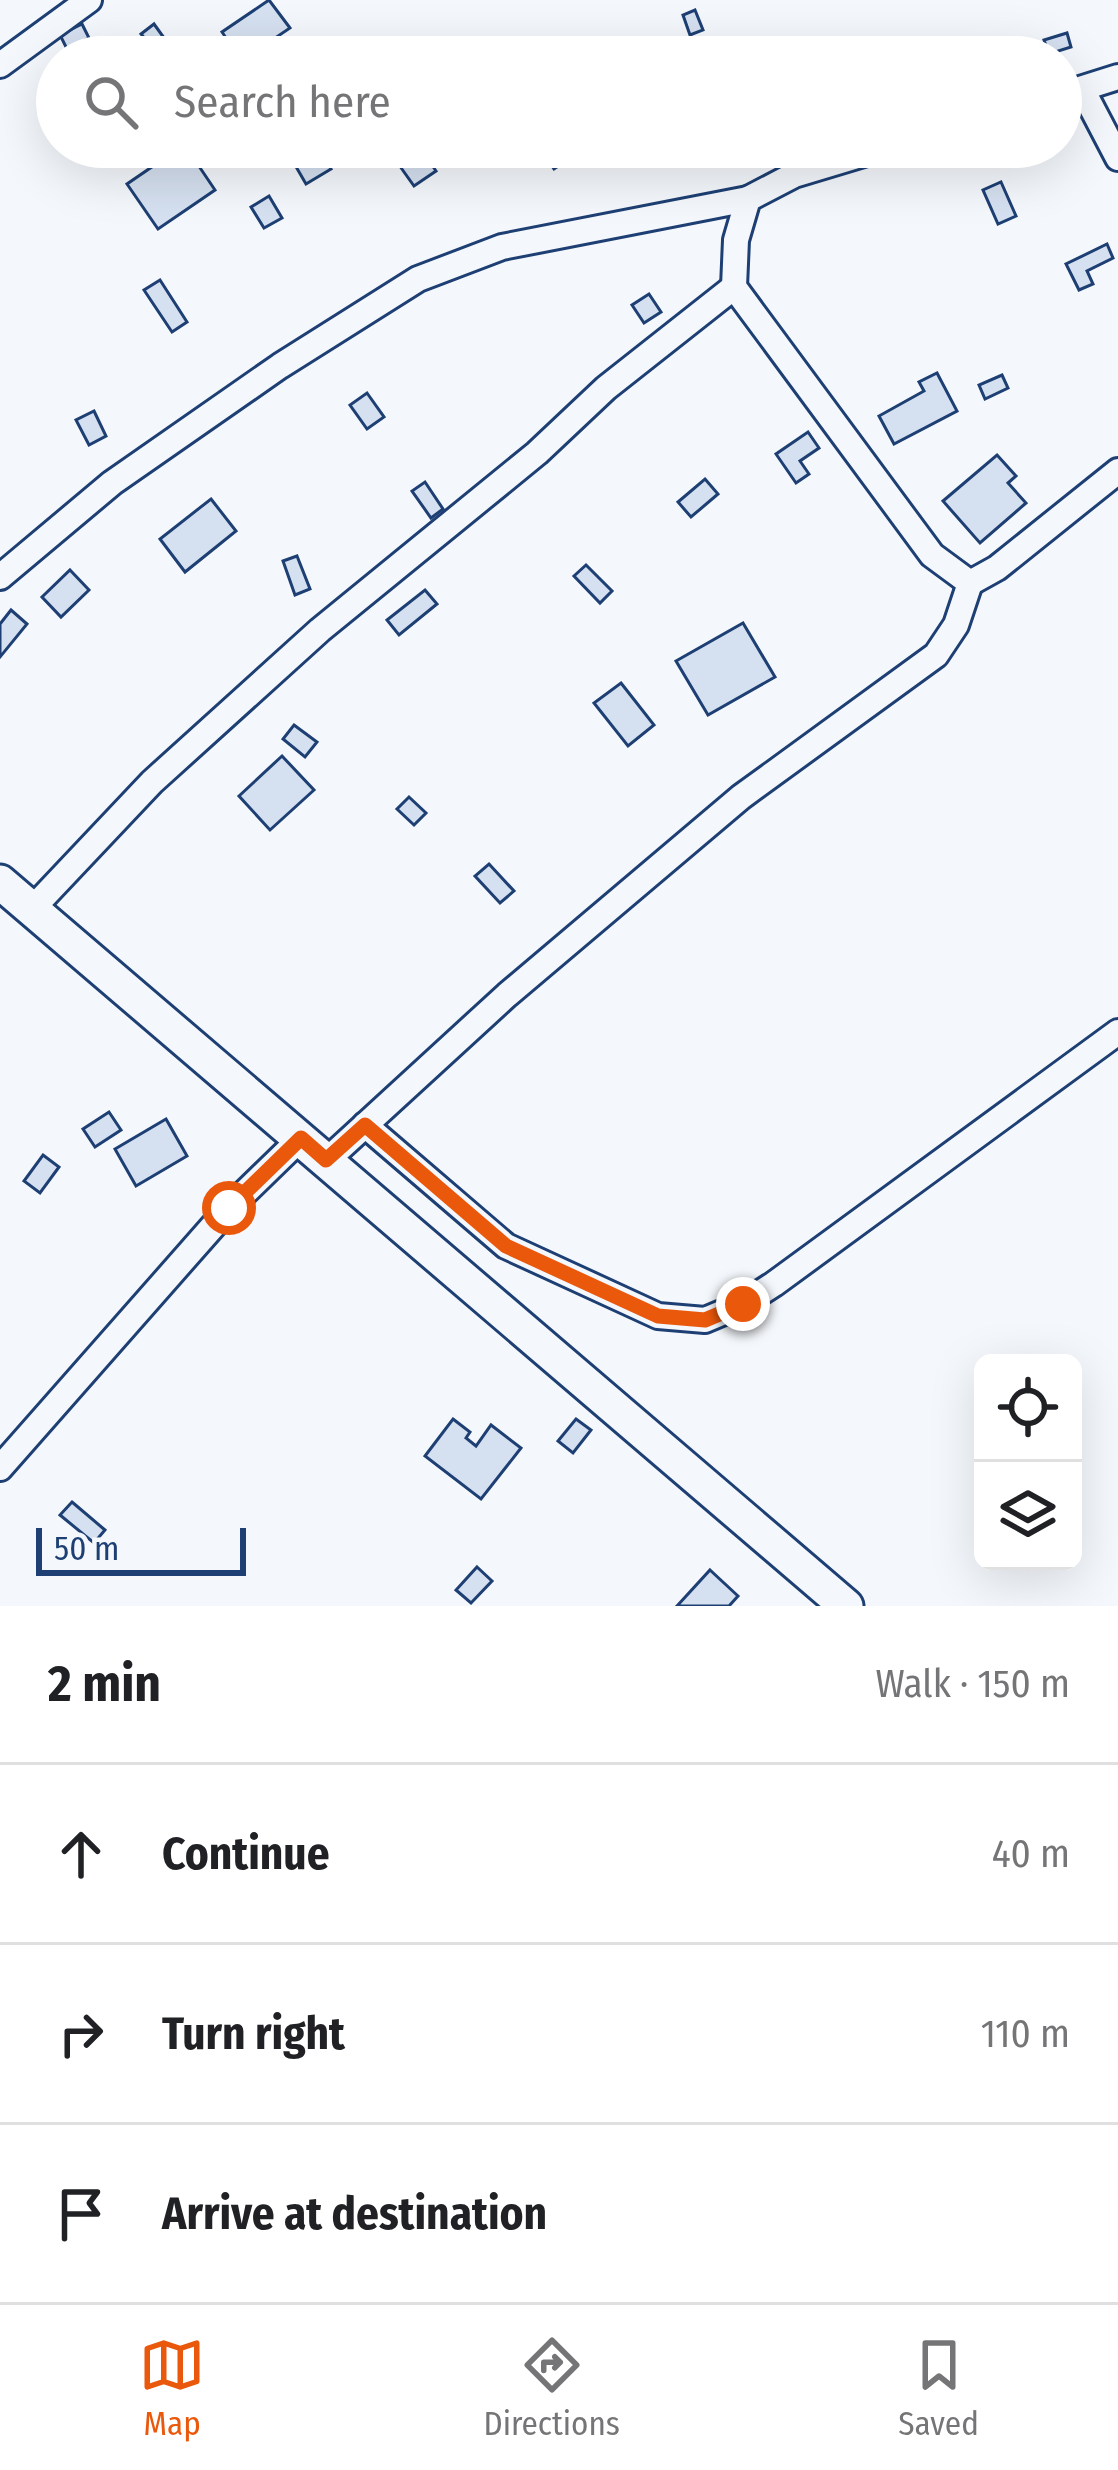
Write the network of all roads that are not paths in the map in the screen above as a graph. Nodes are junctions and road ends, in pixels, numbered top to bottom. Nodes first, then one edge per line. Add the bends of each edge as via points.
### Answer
1 (89, 0) edge
2 (40, 36) edge
3 (36, 39) edge
4 (0, 65) edge
5 (1118, 77) edge
6 (1082, 89) edge
7 (1082, 106) edge
8 (1118, 158) edge
9 (817, 168) edge
10 (748, 199) junction
11 (734, 287) junction
12 (1118, 471) edge
13 (0, 577) edge
14 (970, 583) junction
15 (0, 882) edge
16 (32, 909) junction
17 (1118, 1032) edge
18 (365, 1125) junction
19 (313, 1149) junction
20 (0, 1468) edge
21 (846, 1606) edge

1 - 2 street
3 - 4 street
5 - 6 street
7 - 8 street
9 - 10 street
10 - 11 street
10 - 13 street via 502,247 418,279 112,483
11 - 14 street via 932,554
11 - 16 street via 320,630 152,782
12 - 14 street
14 - 18 street via 936,655 741,797
15 - 16 street
16 - 19 street
17 - 18 street via 774,1284 705,1320 658,1316 506,1246
18 - 19 street
19 - 20 street via 229,1208
19 - 21 street

